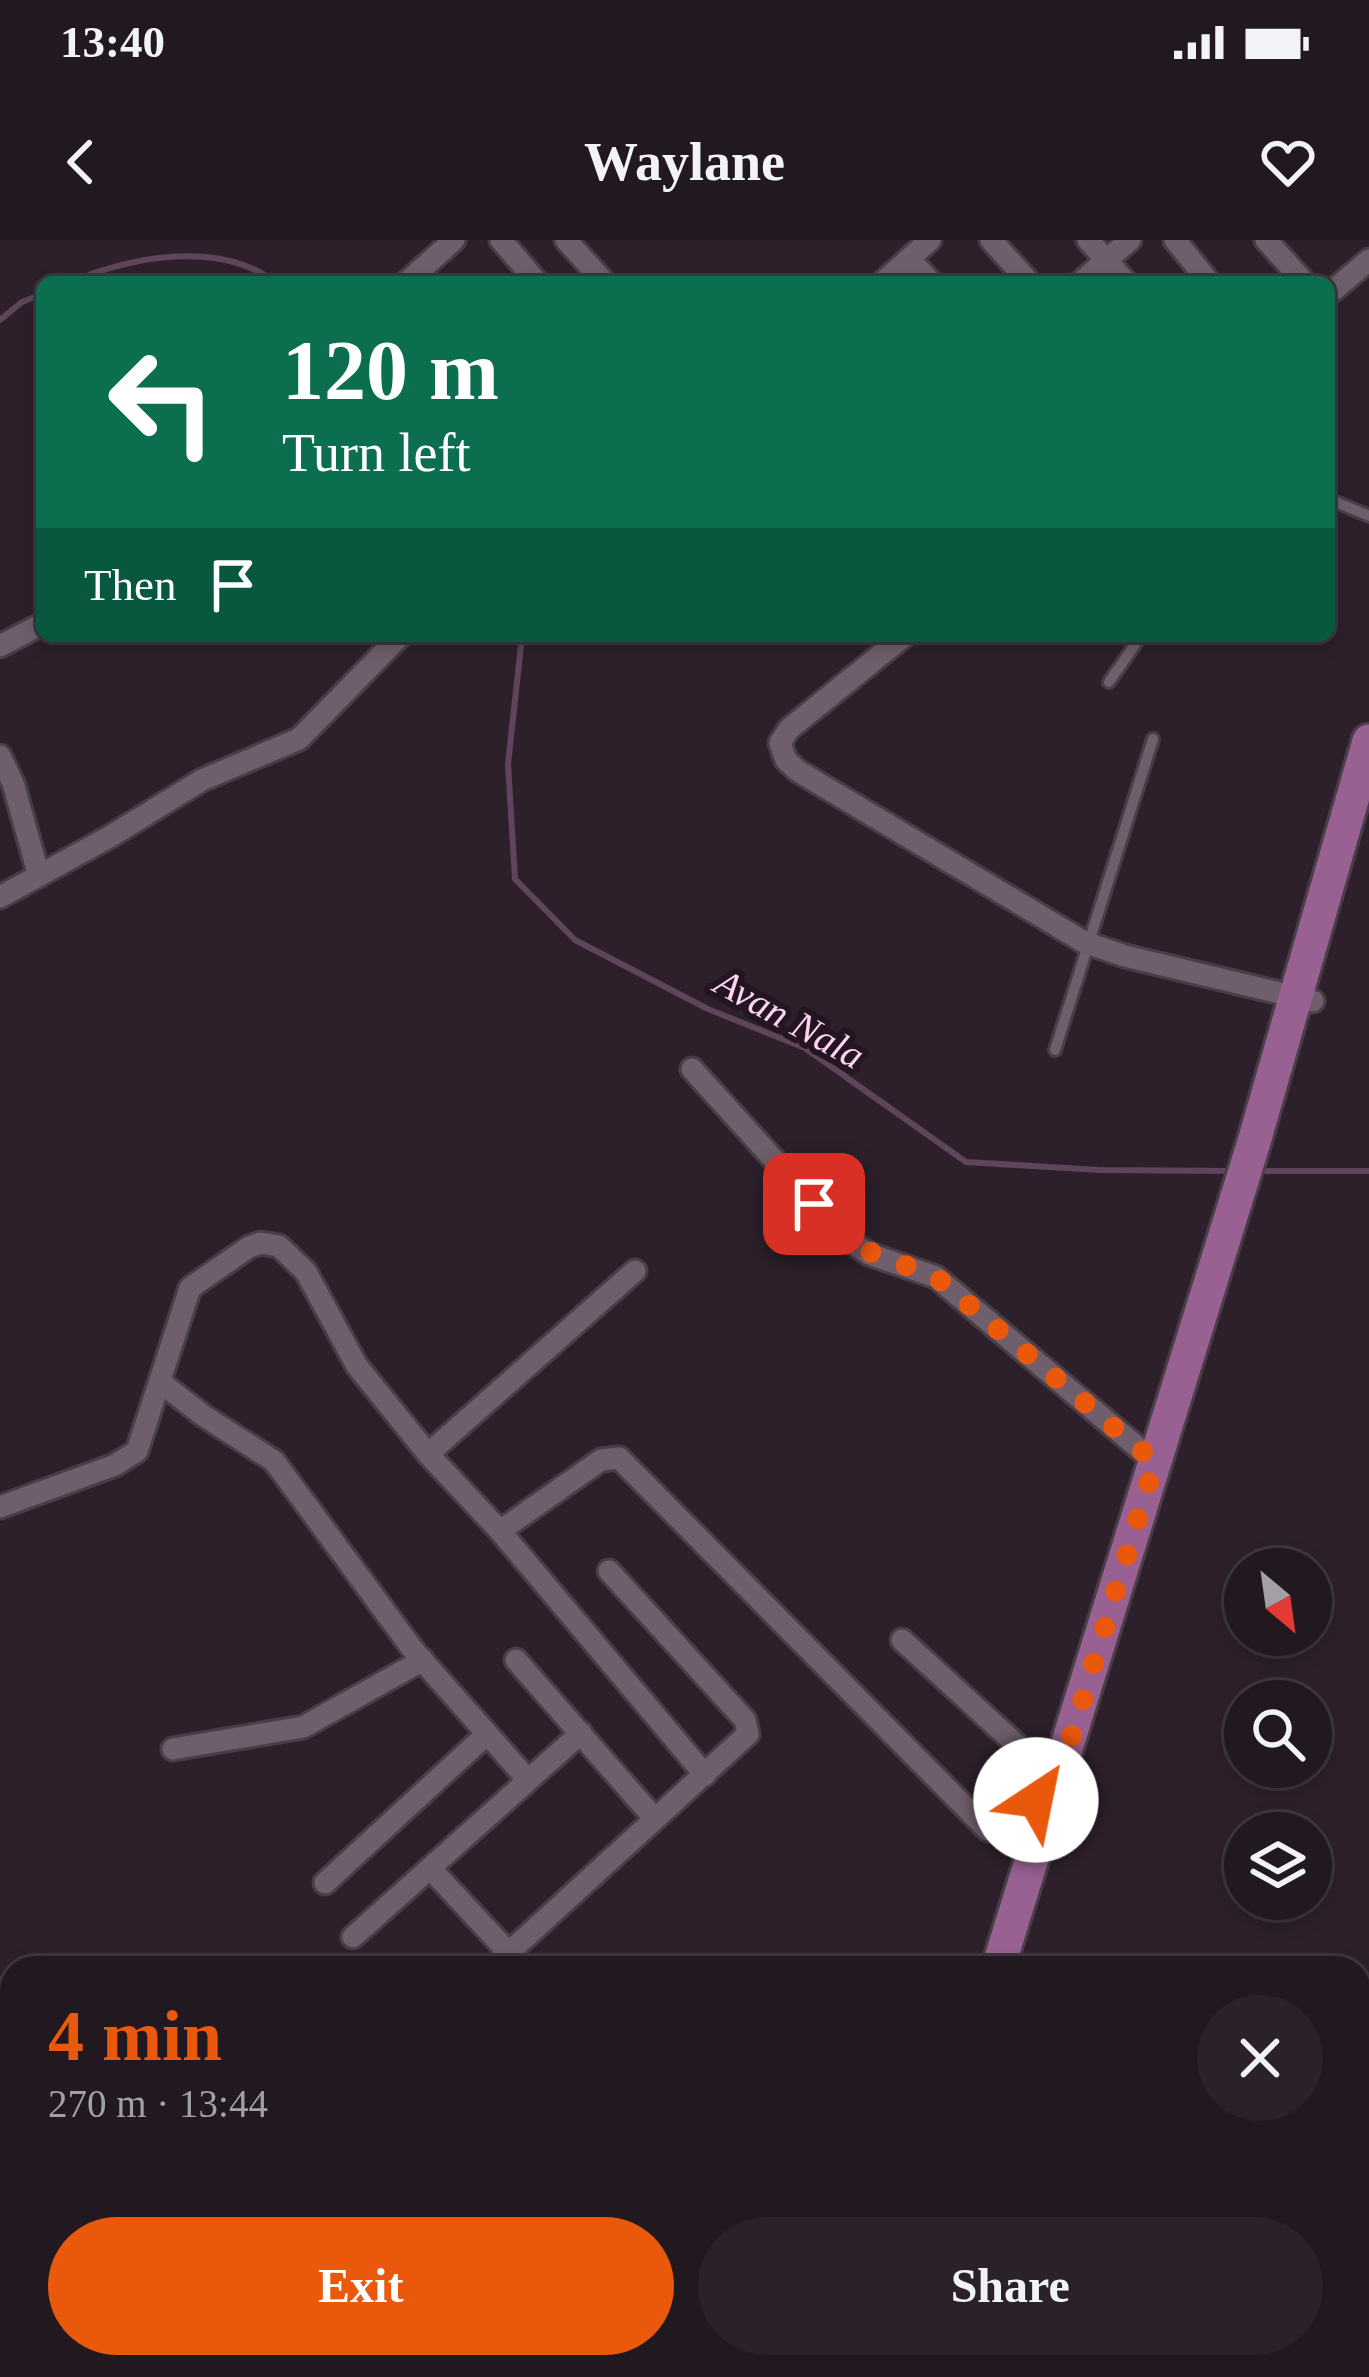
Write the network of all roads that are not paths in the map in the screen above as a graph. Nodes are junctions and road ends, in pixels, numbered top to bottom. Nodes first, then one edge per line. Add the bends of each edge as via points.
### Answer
1 (454, 240) edge
2 (501, 240) edge
3 (566, 240) edge
4 (930, 240) edge
5 (992, 240) edge
6 (1088, 240) edge
7 (1130, 240) edge
8 (1175, 240) edge
9 (1266, 240) edge
10 (909, 259) junction
11 (1107, 260) junction
12 (1369, 260) edge
13 (414, 276) edge
14 (532, 276) edge
15 (599, 276) edge
16 (890, 276) edge
17 (925, 276) edge
18 (1024, 276) edge
19 (1089, 276) edge
20 (1121, 276) edge
21 (1204, 276) edge
22 (1299, 276) edge
23 (1335, 289) edge
24 (1335, 502) edge
25 (1369, 516) edge
26 (36, 627) edge
27 (394, 642) edge
28 (897, 642) edge
29 (1137, 642) edge
30 (0, 646) edge
31 (1109, 682) dead end
32 (1153, 739) dead end
33 (1369, 741) edge
34 (0, 757) edge
35 (1369, 813) edge
36 (39, 876) junction
37 (0, 897) edge
38 (1090, 944) junction
39 (1303, 999) junction
40 (1055, 1050) dead end
41 (692, 1070) dead end
42 (1232, 1238) junction
43 (635, 1271) dead end
44 (160, 1382) junction
45 (428, 1454) junction
46 (1155, 1462) junction
47 (0, 1507) edge
48 (500, 1532) junction
49 (609, 1570) dead end
50 (902, 1640) dead end
51 (423, 1660) junction
52 (516, 1660) dead end
53 (580, 1733) junction
54 (487, 1734) junction
55 (173, 1749) dead end
56 (705, 1775) junction
57 (528, 1780) junction
58 (1062, 1784) junction
59 (654, 1818) junction
60 (430, 1868) junction
61 (325, 1883) dead end
62 (353, 1937) dead end
63 (497, 1956) edge
64 (504, 1956) edge
65 (1002, 1956) edge
66 (1021, 1956) edge

1 - 13 street
2 - 14 street
3 - 15 street
4 - 10 street
5 - 18 street
6 - 11 street
7 - 11 street
8 - 21 street
9 - 22 street
10 - 16 street
10 - 17 street
11 - 19 street
11 - 20 street
12 - 23 street
24 - 25 lane
26 - 30 street
27 - 36 street via 299,739 202,780
28 - 38 street via 789,729 780,743 786,760
29 - 31 lane
32 - 38 lane
33 - 39 main road
34 - 36 street
35 - 39 main road
36 - 37 street
38 - 39 street
38 - 40 lane
39 - 42 main road
41 - 46 street via 844,1238 936,1277
42 - 46 main road
42 - 58 main road
43 - 45 street
44 - 45 street via 195,1282 250,1247 280,1246 306,1273 357,1366
44 - 47 street via 136,1451
44 - 51 street via 274,1461
45 - 48 street
46 - 58 main road
48 - 56 street
48 - 58 street via 601,1460 619,1459 988,1830 1020,1822
49 - 56 street via 745,1720 748,1734
50 - 58 street
51 - 54 street
51 - 55 street via 303,1727
52 - 53 street
53 - 57 street
53 - 59 street
54 - 57 street
54 - 61 street
56 - 59 street
57 - 60 street
58 - 65 main road
58 - 66 main road
59 - 64 street
60 - 62 street
60 - 63 street

